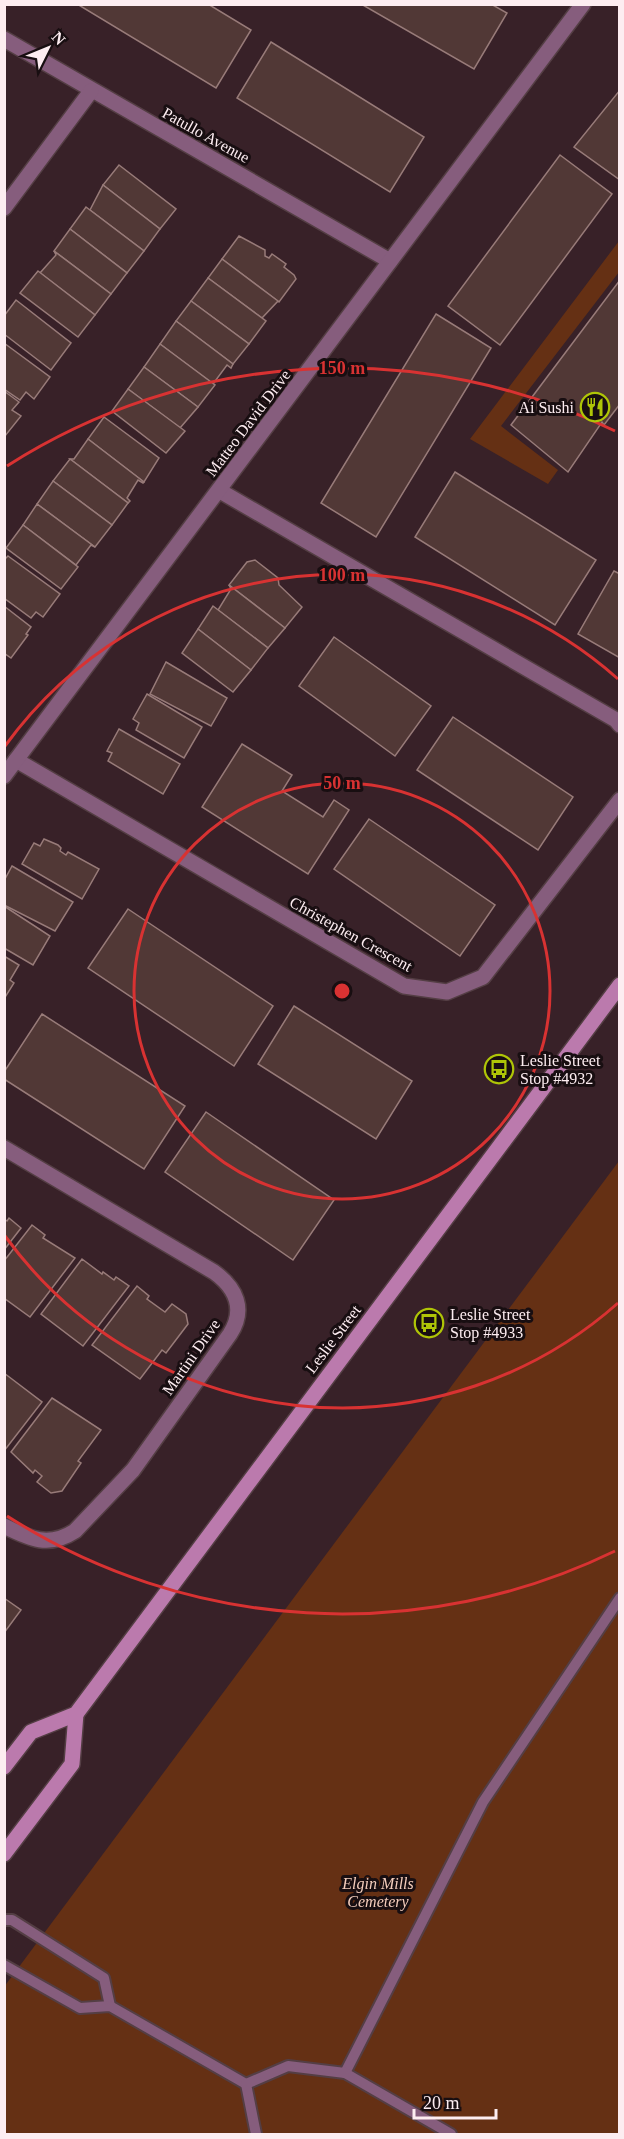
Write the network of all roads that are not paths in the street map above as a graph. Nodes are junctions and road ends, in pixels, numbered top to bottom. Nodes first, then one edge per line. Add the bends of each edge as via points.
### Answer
1 (583, 4) edge
2 (4, 39) edge
3 (91, 91) junction
4 (4, 208) edge
5 (390, 261) junction
6 (220, 491) junction
7 (620, 725) edge
8 (16, 760) junction
9 (4, 776) edge
10 (620, 800) edge
11 (620, 985) edge
12 (4, 1148) edge
13 (4, 1526) edge
14 (620, 1598) edge
15 (76, 1714) junction
16 (4, 1767) edge
17 (4, 1854) edge
18 (4, 1920) edge
19 (4, 1965) edge
20 (110, 2006) junction
21 (345, 2073) junction
22 (246, 2084) junction
23 (256, 2134) edge
24 (451, 2134) edge

1 - 5 street, Matteo David Drive
2 - 3 street, Patullo Avenue
3 - 4 street
3 - 5 street, Patullo Avenue
5 - 6 street, Matteo David Drive
6 - 7 street
6 - 8 street, Matteo David Drive
8 - 9 street, Matteo David Drive
8 - 10 street, Christephen Crescent via 404,986 447,992 483,976
11 - 15 main road, Leslie Street
12 - 13 street, Martini Drive via 214,1272 233,1291 239,1317 133,1470 75,1531 65,1538 43,1542
14 - 21 lane via 483,1802
15 - 16 main road via 31,1732
15 - 17 main road via 72,1764
18 - 20 lane via 12,1920 104,1978
19 - 20 lane via 80,2008
20 - 22 lane
21 - 22 lane via 288,2066
21 - 24 lane
22 - 23 lane

